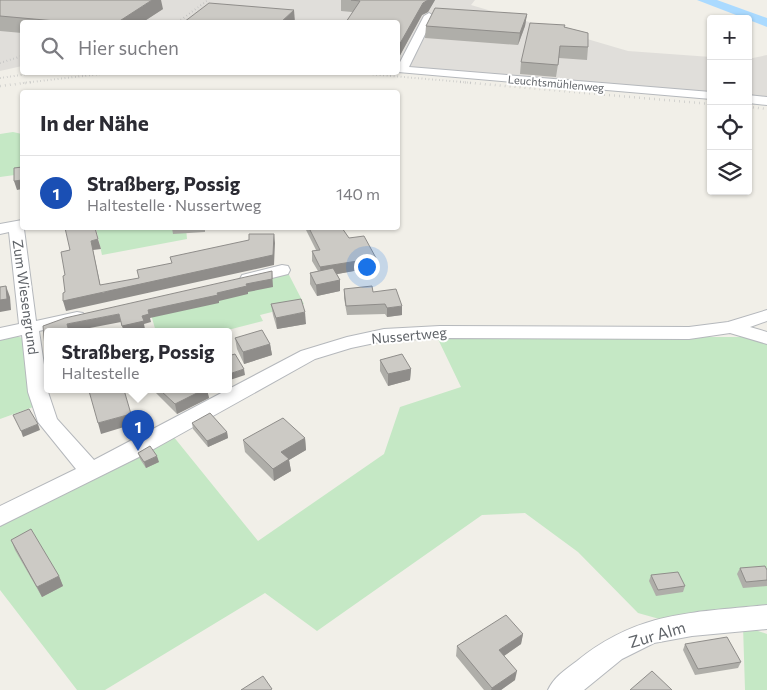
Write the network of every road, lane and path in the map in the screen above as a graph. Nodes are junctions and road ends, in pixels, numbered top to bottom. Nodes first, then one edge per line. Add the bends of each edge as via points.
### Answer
1 (429, 16) edge
2 (400, 69) edge
3 (707, 96) edge
4 (752, 99) edge
5 (767, 101) edge
6 (13, 226) edge
7 (282, 270) dead end
8 (230, 282) edge
9 (91, 314) edge
10 (767, 315) edge
11 (29, 327) junction
12 (731, 328) junction
13 (0, 334) edge
14 (767, 338) edge
15 (90, 471) junction
16 (0, 517) edge
17 (767, 617) edge
18 (562, 690) edge

1 - 2 street, Leuchtsmühlenweg
2 - 3 street, Leuchtsmühlenweg
4 - 5 street
6 - 11 street, Zum Wiesengrund
7 - 8 street
9 - 11 street
10 - 12 street, Nussertweg
11 - 13 street
11 - 15 street, Zum Wiesengrund via 38,392 48,422
12 - 14 street
12 - 15 street, Nussertweg via 689,333 440,332 384,335 347,343 308,355
15 - 16 street, Nussertweg
17 - 18 street, Zur Alm via 681,626 646,634 620,645

